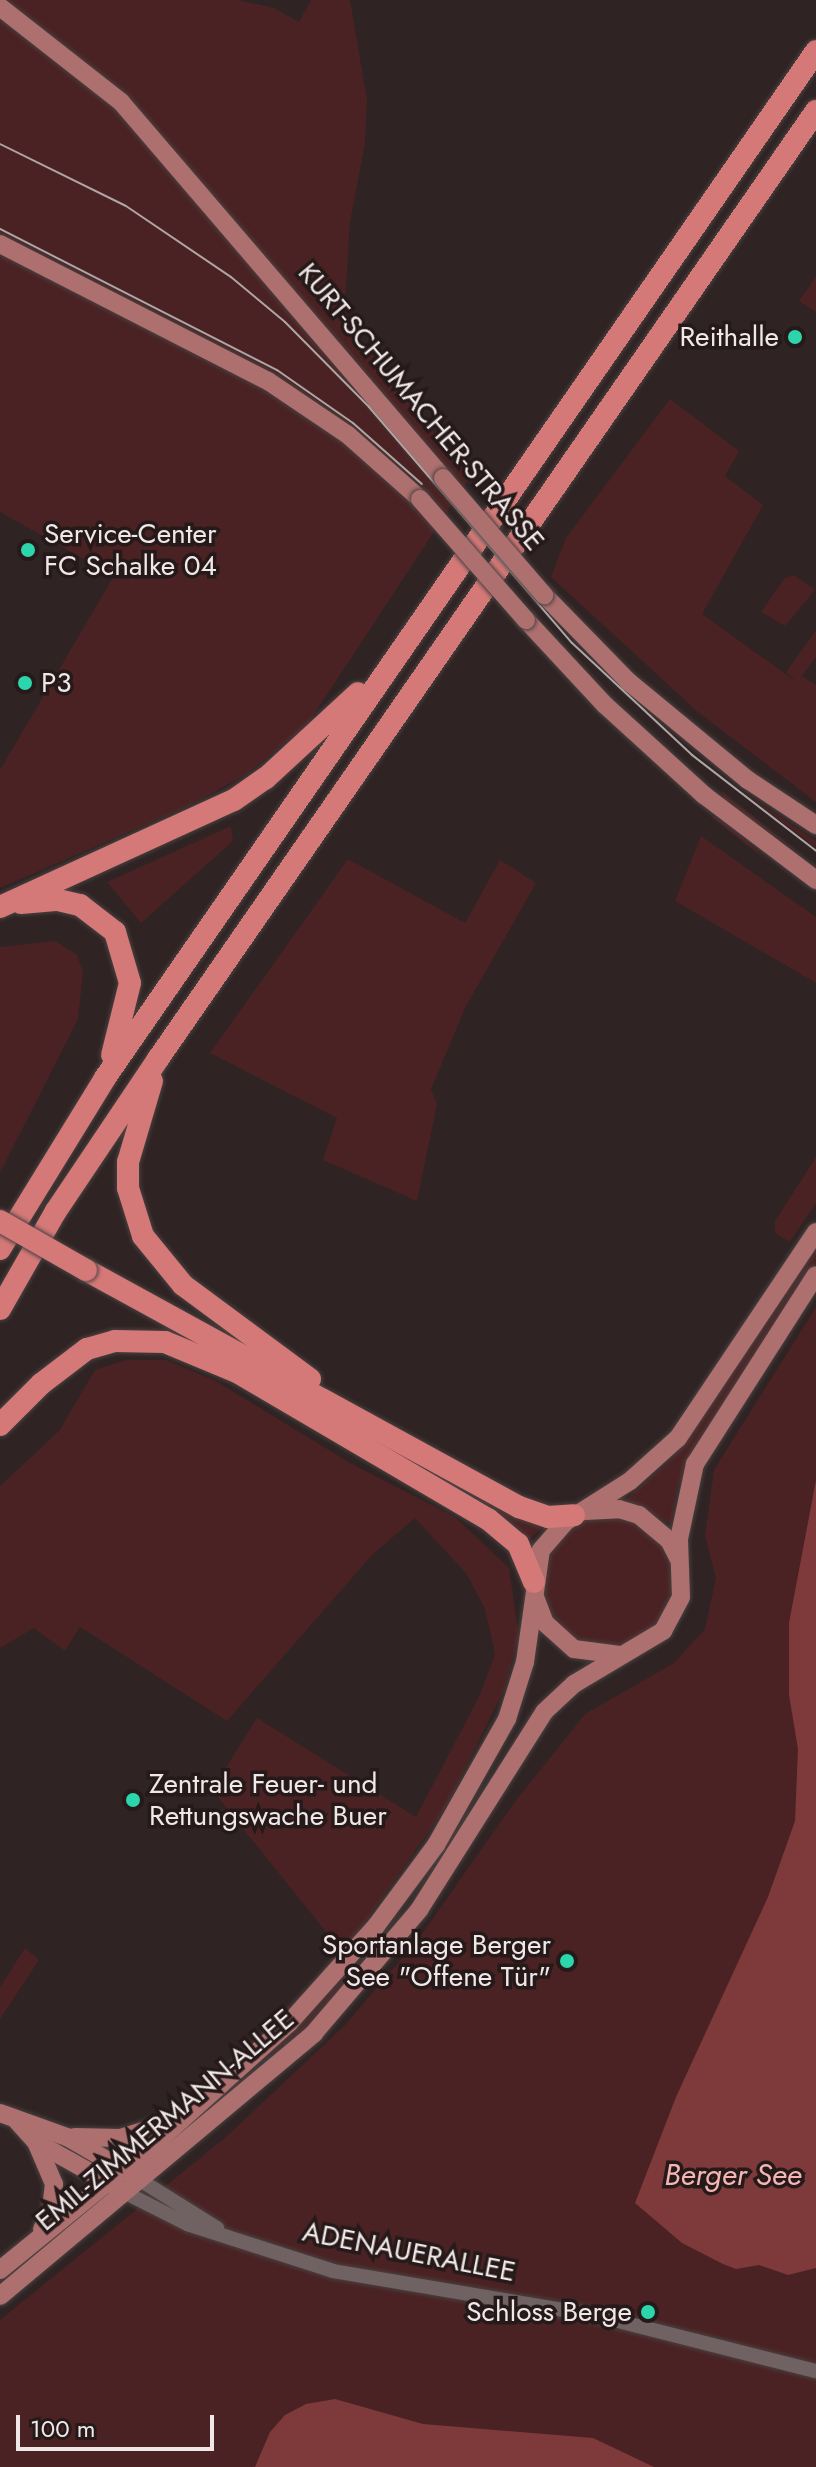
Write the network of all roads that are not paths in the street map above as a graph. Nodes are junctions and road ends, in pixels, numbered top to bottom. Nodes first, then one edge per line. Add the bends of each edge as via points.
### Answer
1 (0, 7) edge
2 (816, 51) edge
3 (816, 111) edge
4 (0, 244) edge
5 (391, 662) junction
6 (816, 825) edge
7 (816, 880) edge
8 (0, 907) edge
9 (158, 1059) junction
10 (105, 1078) junction
11 (0, 1221) edge
12 (816, 1232) edge
13 (0, 1249) edge
14 (86, 1270) junction
15 (816, 1275) edge
16 (0, 1309) edge
17 (237, 1372) junction
18 (359, 1415) junction
19 (0, 1425) edge
20 (576, 1513) junction
21 (678, 1558) junction
22 (534, 1584) junction
23 (631, 1653) junction
24 (8, 2116) edge
25 (181, 2118) junction
26 (67, 2137) junction
27 (36, 2142) junction
28 (123, 2169) junction
29 (140, 2180) junction
30 (107, 2181) junction
31 (124, 2192) junction
32 (227, 2235) junction
33 (35, 2239) junction
34 (0, 2270) edge
35 (0, 2296) edge
36 (816, 2371) edge

1 - 6 main road, KURT-SCHUMACHER-STRASSE, bridge via 121,102 544,595 629,682 748,780
2 - 5 highway
3 - 9 highway
4 - 7 main road, KURT-SCHUMACHER-STRASSE, bridge via 268,381 348,435 420,499 605,705 704,795
5 - 8 highway via 266,778 234,800
5 - 10 highway
8 - 10 highway via 58,900 100,915 115,932 130,983
9 - 16 highway via 56,1211
9 - 18 highway via 128,1162 133,1212 148,1244 183,1285
10 - 13 highway
11 - 14 highway, bridge
12 - 20 main road, EMIL-ZIMMERMANN-ALLEE via 678,1438 630,1481
14 - 17 highway
14 - 18 highway
15 - 21 main road, EMIL-ZIMMERMANN-ALLEE via 695,1464 681,1517
17 - 19 highway via 165,1342 115,1341 87,1349 62,1365
17 - 22 highway via 503,1529 518,1544
18 - 20 highway via 531,1513
20 - 21 main road via 619,1509 639,1515 669,1540
20 - 22 main road, EMIL-ZIMMERMANN-ALLEE via 541,1550
21 - 23 main road, EMIL-ZIMMERMANN-ALLEE via 682,1577 674,1615 656,1638
22 - 23 main road via 545,1623 566,1643 592,1655
22 - 25 main road, EMIL-ZIMMERMANN-ALLEE via 518,1691 436,1845 333,1977
23 - 29 main road, EMIL-ZIMMERMANN-ALLEE via 574,1684 544,1712 435,1888 332,2014
24 - 26 main road, ADENAUERALLEE
24 - 27 main road, ADENAUERALLEE
25 - 26 main road via 120,2138
25 - 28 main road, EMIL-ZIMMERMANN-ALLEE
26 - 28 main road, ADENAUERALLEE
27 - 30 main road, ADENAUERALLEE
27 - 33 main road via 54,2195
28 - 29 main road, ADENAUERALLEE
28 - 30 main road, EMIL-ZIMMERMANN-ALLEE
29 - 31 main road, EMIL-ZIMMERMANN-ALLEE
29 - 32 street, ADENAUERALLEE
30 - 31 main road, ADENAUERALLEE
30 - 33 main road, EMIL-ZIMMERMANN-ALLEE
31 - 32 street, ADENAUERALLEE via 187,2224
31 - 35 main road, EMIL-ZIMMERMANN-ALLEE
32 - 36 street, ADENAUERALLEE via 333,2271 594,2315
33 - 34 main road, EMIL-ZIMMERMANN-ALLEE

